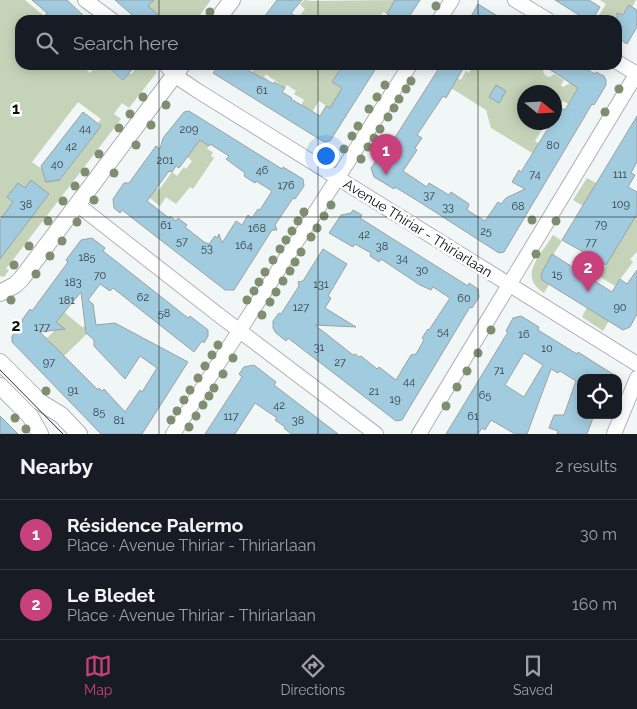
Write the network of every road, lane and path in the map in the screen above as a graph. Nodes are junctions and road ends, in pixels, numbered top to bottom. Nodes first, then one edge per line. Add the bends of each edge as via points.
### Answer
1 (85, 0) edge
2 (232, 0) edge
3 (452, 0) edge
4 (515, 0) edge
5 (105, 15) edge
6 (221, 15) edge
7 (442, 15) edge
8 (540, 15) edge
9 (622, 65) edge
10 (173, 70) edge
11 (177, 70) edge
12 (407, 70) edge
13 (637, 74) edge
14 (337, 178) junction
15 (78, 205) junction
16 (509, 285) junction
17 (0, 293) edge
18 (239, 330) junction
19 (0, 362) edge
20 (637, 364) edge
21 (637, 378) edge
22 (0, 386) edge
23 (40, 434) edge
24 (79, 434) edge
25 (173, 434) edge
26 (376, 434) edge
27 (419, 434) edge
28 (614, 434) edge

1 - 5 street
2 - 6 street
3 - 7 street
4 - 8 street
9 - 13 street
10 - 15 street
11 - 14 street, Avenue Thiriar - Thiriarlaan
12 - 14 street
13 - 16 street
14 - 16 street, Avenue Thiriar - Thiriarlaan
14 - 18 street
15 - 17 street via 22,278
15 - 18 street
16 - 20 street, Avenue Thiriar - Thiriarlaan
16 - 27 street
18 - 25 street
18 - 26 street
19 - 24 street via 40,402 61,415
21 - 28 street
22 - 23 street via 30,416

